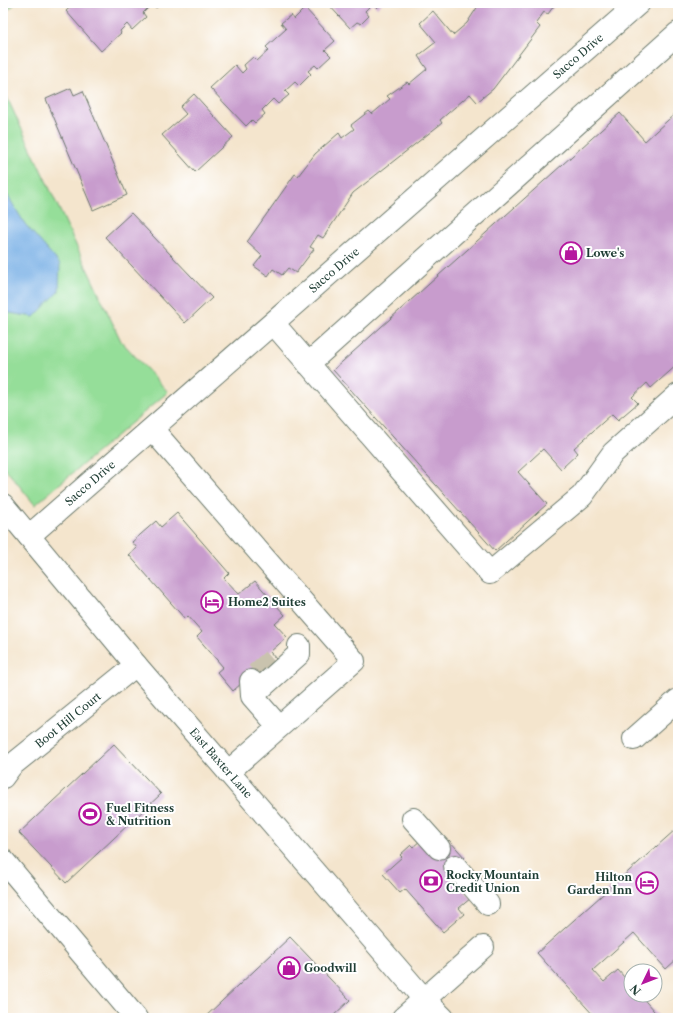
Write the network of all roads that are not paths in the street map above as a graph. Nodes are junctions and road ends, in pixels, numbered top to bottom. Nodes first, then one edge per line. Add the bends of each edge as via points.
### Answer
1 (639, 3) edge
2 (678, 33) edge
3 (273, 323) junction
4 (308, 364) junction
5 (678, 394) edge
6 (152, 429) junction
7 (3, 504) edge
8 (29, 536) junction
9 (323, 625) junction
10 (299, 646) junction
11 (274, 658) tunnel mouth
12 (136, 665) junction
13 (256, 674) tunnel mouth
14 (252, 696) junction
15 (678, 700) edge
16 (279, 727) junction
17 (634, 739) dead end
18 (228, 772) junction
19 (3, 776) edge
20 (413, 819) dead end
21 (439, 848) dead end
22 (3, 860) edge
23 (455, 866) dead end
24 (488, 904) dead end
25 (483, 948) dead end
26 (424, 999) junction
27 (136, 1018) edge
28 (403, 1018) edge
29 (443, 1018) edge

1 - 3 street, Sacco Drive
2 - 4 street
3 - 4 street
3 - 6 street, Sacco Drive
4 - 5 street via 490,573 582,496 613,453
6 - 8 street, Sacco Drive
6 - 9 street
7 - 8 street, East Baxter Lane
8 - 12 street, East Baxter Lane
9 - 10 street
9 - 16 street via 354,661
10 - 11 street via 291,642
10 - 14 street via 300,654
12 - 18 street, East Baxter Lane
12 - 19 street, Boot Hill Court via 11,766
13 - 14 street via 251,679
14 - 16 street
15 - 17 street
16 - 18 street
18 - 26 street, East Baxter Lane
20 - 21 street
22 - 27 street
23 - 24 street
25 - 26 street
26 - 28 street
26 - 29 street, East Baxter Lane

